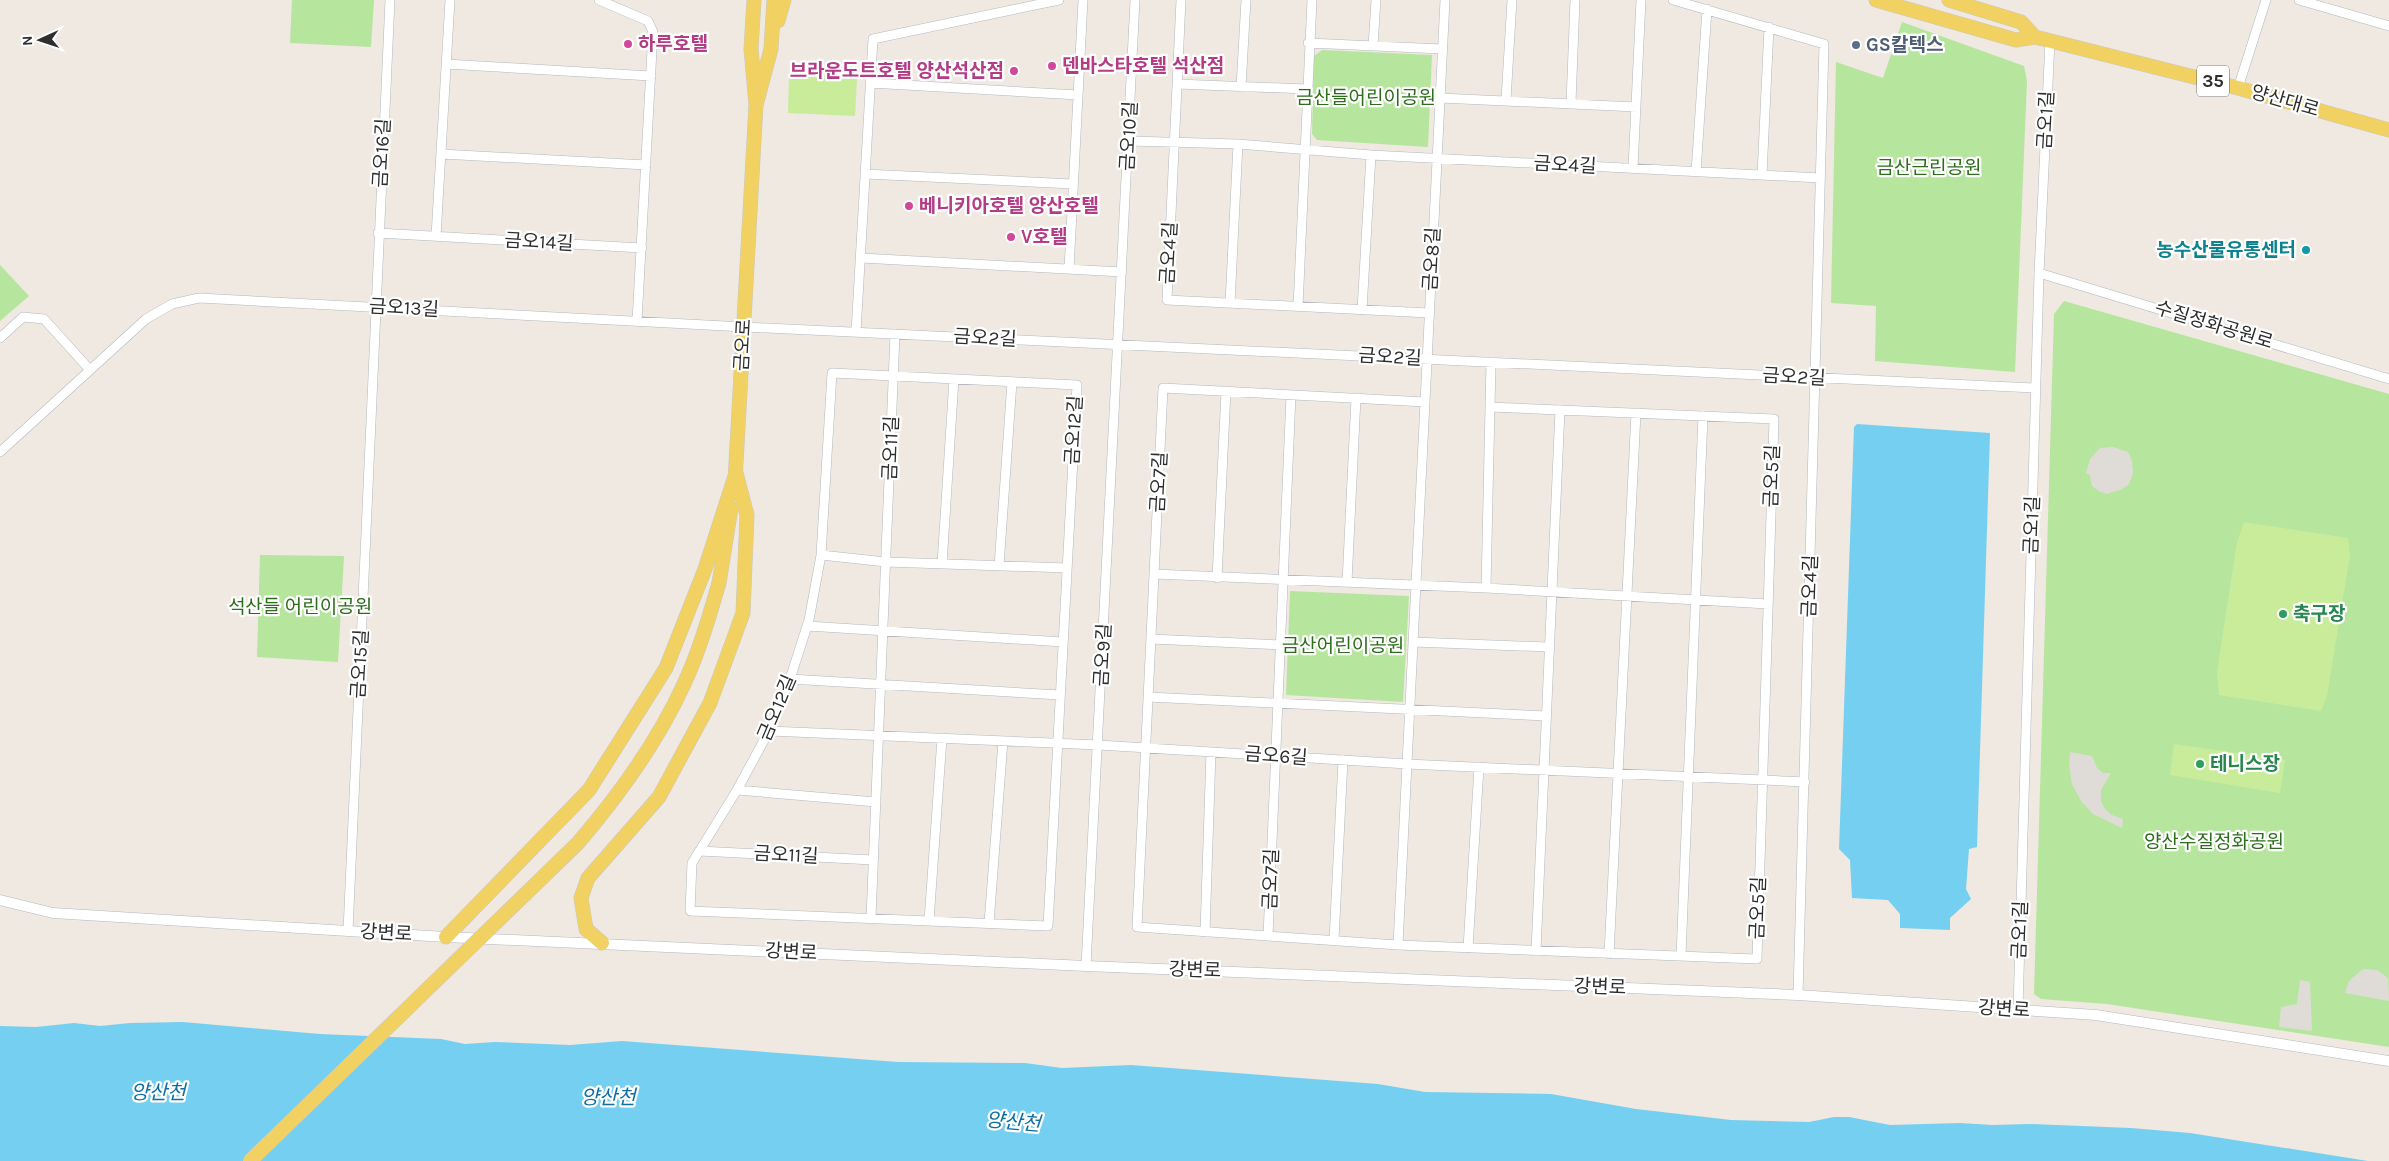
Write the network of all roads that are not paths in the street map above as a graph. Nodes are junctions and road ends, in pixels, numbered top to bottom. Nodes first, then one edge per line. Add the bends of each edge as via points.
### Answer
1 (390, 0) edge
2 (450, 0) edge
3 (599, 0) edge
4 (747, 0) edge
5 (754, 0) edge
6 (774, 0) edge
7 (784, 0) edge
8 (1059, 0) edge
9 (1082, 0) edge
10 (1135, 0) edge
11 (1181, 0) edge
12 (1246, 0) edge
13 (1312, 0) edge
14 (1376, 0) edge
15 (1444, 0) edge
16 (1512, 0) edge
17 (1575, 0) edge
18 (1641, 0) edge
19 (1674, 0) edge
20 (1876, 0) edge
21 (1949, 0) edge
22 (2266, 0) edge
23 (2299, 0) edge
24 (1707, 9) junction
25 (752, 26) junction
26 (2389, 26) edge
27 (1769, 27) junction
28 (2035, 37) junction
29 (2050, 41) junction
30 (1308, 43) junction
31 (1373, 46) junction
32 (771, 49) junction
33 (1442, 49) junction
34 (446, 64) junction
35 (651, 76) junction
36 (870, 83) junction
37 (1177, 84) junction
38 (1241, 87) junction
39 (2238, 88) junction
40 (1306, 89) junction
41 (1078, 95) junction
42 (1440, 98) junction
43 (1506, 100) junction
44 (1571, 103) junction
45 (756, 105) junction
46 (1636, 107) junction
47 (2389, 130) edge
48 (1129, 141) junction
49 (1174, 142) junction
50 (1238, 144) junction
51 (1303, 151) junction
52 (441, 154) junction
53 (1371, 155) junction
54 (1437, 158) junction
55 (646, 165) junction
56 (1633, 168) junction
57 (1696, 172) junction
58 (865, 174) junction
59 (1762, 175) junction
60 (1820, 178) junction
61 (1074, 184) junction
62 (378, 233) junction
63 (436, 236) junction
64 (642, 248) junction
65 (861, 258) junction
66 (1069, 269) junction
67 (1122, 272) junction
68 (2039, 273) junction
69 (1230, 303) junction
70 (375, 307) junction
71 (1298, 307) junction
72 (1362, 310) junction
73 (1429, 313) junction
74 (637, 320) junction
75 (744, 327) junction
76 (856, 332) junction
77 (896, 334) junction
78 (0, 338) edge
79 (1119, 345) junction
80 (1427, 359) junction
81 (1491, 362) junction
82 (90, 370) junction
83 (894, 376) junction
84 (1816, 378) junction
85 (954, 379) junction
86 (2389, 379) edge
87 (1012, 382) junction
88 (2036, 388) junction
89 (1226, 391) junction
90 (1291, 395) junction
91 (1356, 398) junction
92 (1425, 402) junction
93 (1490, 407) junction
94 (1560, 410) junction
95 (1636, 413) junction
96 (1703, 416) junction
97 (0, 452) edge
98 (736, 472) junction
99 (821, 556) junction
100 (886, 562) junction
101 (942, 564) junction
102 (999, 566) junction
103 (1067, 568) junction
104 (1154, 574) junction
105 (1217, 578) junction
106 (1284, 580) junction
107 (1347, 582) junction
108 (1416, 586) junction
109 (1486, 588) junction
110 (1552, 592) junction
111 (1627, 596) junction
112 (1695, 600) junction
113 (1768, 604) junction
114 (807, 626) junction
115 (883, 630) junction
116 (1151, 639) junction
117 (1063, 642) junction
118 (1413, 642) junction
119 (1281, 644) junction
120 (1549, 647) junction
121 (790, 679) junction
122 (881, 684) junction
123 (1060, 694) junction
124 (1148, 698) junction
125 (1278, 703) junction
126 (1410, 708) junction
127 (1546, 716) junction
128 (769, 731) junction
129 (878, 736) junction
130 (942, 738) junction
131 (1003, 741) junction
132 (1058, 743) junction
133 (1099, 745) junction
134 (1146, 748) junction
135 (1210, 752) junction
136 (1276, 756) junction
137 (1343, 760) junction
138 (1407, 764) junction
139 (1480, 767) junction
140 (1544, 770) junction
141 (1618, 773) junction
142 (1688, 776) junction
143 (1762, 780) junction
144 (1805, 782) junction
145 (737, 790) junction
146 (876, 802) junction
147 (699, 851) junction
148 (873, 860) junction
149 (0, 900) edge
150 (871, 918) junction
151 (929, 921) junction
152 (989, 923) junction
153 (348, 931) junction
154 (1205, 932) junction
155 (446, 936) junction
156 (1268, 936) junction
157 (1334, 940) junction
158 (602, 943) junction
159 (1398, 945) junction
160 (1468, 948) junction
161 (1536, 951) junction
162 (1609, 954) junction
163 (1681, 956) junction
164 (1086, 966) junction
165 (1798, 995) junction
166 (2018, 1010) junction
167 (2389, 1062) edge
168 (250, 1161) edge

1 - 62 street, 금오16길
2 - 34 street
3 - 35 street via 648,21 653,32
4 - 25 main road
5 - 25 main road, 금오로
6 - 32 main road, 금오로
7 - 32 main road
8 - 36 street via 872,39
9 - 41 street
10 - 48 street, 금오10길
11 - 37 street, 금오4길
12 - 38 street
13 - 30 street
14 - 31 street
15 - 33 street, 금오8길
16 - 43 street
17 - 44 street
18 - 46 street
19 - 24 street, 금오4길
20 - 28 main road, 양산대로 / 35 via 2016,40
21 - 28 main road, 양산대로 / 35 via 2022,22
22 - 39 street
23 - 26 street
24 - 27 street, 금오4길
24 - 57 street
25 - 45 main road, 금오로
27 - 59 street
27 - 60 street, 금오4길 via 1824,44
28 - 29 main road, 양산대로 / 35
29 - 39 main road, 양산대로 / 35
29 - 68 street, 금오1길
30 - 31 street
30 - 40 street
31 - 33 street
32 - 45 main road, 금오로
33 - 42 street, 금오8길
34 - 35 street
34 - 52 street
35 - 55 street
36 - 41 street
36 - 58 street
37 - 38 street
37 - 49 street, 금오4길
38 - 40 street
39 - 47 main road, 양산대로 / 35
40 - 51 street
41 - 61 street
42 - 43 street
42 - 54 street, 금오8길
43 - 44 street
44 - 46 street
45 - 75 main road, 금오로
46 - 56 street
48 - 49 street
48 - 67 street, 금오10길
49 - 50 street
49 - 69 street, 금오4길 via 1167,300
50 - 51 street
50 - 69 street
51 - 53 street
51 - 71 street
52 - 55 street
52 - 63 street
53 - 54 street
53 - 72 street
54 - 56 street, 금오4길
54 - 73 street, 금오8길
55 - 64 street
56 - 57 street, 금오4길
57 - 59 street, 금오4길
58 - 61 street
58 - 65 street
59 - 60 street, 금오4길
60 - 84 street, 금오4길
61 - 66 street
62 - 63 street, 금오14길
62 - 70 street, 금오16길
63 - 64 street, 금오14길
64 - 74 street
65 - 66 street
65 - 76 street
66 - 67 street
67 - 79 street, 금오10길
68 - 86 street, 수질정화공원로
68 - 88 street, 금오1길
69 - 71 street, 금오4길
70 - 74 street, 금오13길
70 - 82 street, 금오13길 via 185,300 146,319
70 - 153 street, 금오15길
71 - 72 street, 금오4길
72 - 73 street, 금오4길
73 - 80 street, 금오8길
74 - 75 street, 금오13길
75 - 76 street, 금오2길
75 - 98 main road, 금오로
76 - 77 street, 금오2길
77 - 79 street, 금오2길
77 - 83 street, 금오11길
78 - 82 street via 23,317 44,319
79 - 80 street, 금오2길
79 - 133 street, 금오9길
80 - 81 street, 금오2길
80 - 92 street
81 - 84 street, 금오2길
81 - 93 street
82 - 97 street, 금오13길
83 - 85 street, 금오12길
83 - 99 street, 금오12길 via 832,373
83 - 100 street, 금오11길
84 - 88 street, 금오2길
84 - 144 street, 금오4길
85 - 87 street, 금오12길
85 - 101 street
87 - 102 street
87 - 103 street, 금오12길 via 1077,386
88 - 166 street, 금오1길
89 - 90 street, 금오7길
89 - 104 street, 금오7길 via 1164,388
89 - 105 street
90 - 91 street, 금오7길
90 - 106 street, 금오7길
91 - 92 street, 금오7길
91 - 107 street
92 - 108 street
93 - 94 street, 금오5길
93 - 109 street
94 - 95 street, 금오5길
94 - 110 street
95 - 96 street, 금오5길
95 - 111 street
96 - 112 street
96 - 113 street, 금오5길 via 1774,419
98 - 155 main road via 705,568 666,668 589,790
98 - 158 main road via 747,515 743,613 710,703 659,797 588,878 581,898 586,929
98 - 168 main road, 금오로, bridge via 719,583 702,638 685,683 643,758 578,843
99 - 100 street
99 - 114 street, 금오12길
100 - 101 street
100 - 115 street, 금오11길
101 - 102 street
102 - 103 street
103 - 117 street, 금오12길
104 - 105 street
104 - 116 street, 금오7길
105 - 106 street
106 - 107 street
106 - 119 street, 금오7길
107 - 108 street
108 - 109 street
108 - 118 street
109 - 110 street
110 - 111 street
110 - 120 street
111 - 112 street
111 - 141 street
112 - 113 street
112 - 142 street
113 - 143 street, 금오5길
114 - 115 street
114 - 121 street, 금오12길
115 - 117 street
115 - 122 street, 금오11길
116 - 119 street
116 - 124 street, 금오7길
117 - 123 street, 금오12길
118 - 120 street
118 - 126 street
119 - 125 street, 금오7길
120 - 127 street
121 - 122 street
121 - 128 street, 금오12길
122 - 123 street
122 - 129 street, 금오11길
123 - 132 street, 금오12길
124 - 125 street
124 - 134 street, 금오7길
125 - 126 street
125 - 136 street, 금오7길
126 - 127 street
126 - 138 street
127 - 140 street
128 - 129 street
128 - 145 street, 금오12길
129 - 130 street
129 - 146 street, 금오11길
130 - 131 street
130 - 151 street
131 - 132 street
131 - 152 street
132 - 133 street, 금오6길
132 - 152 street, 금오12길 via 1048,926
133 - 134 street, 금오6길
133 - 164 street, 금오9길
134 - 135 street, 금오6길
134 - 154 street, 금오7길 via 1136,927
135 - 136 street, 금오6길
135 - 154 street
136 - 137 street, 금오6길
136 - 156 street, 금오7길
137 - 138 street, 금오6길
137 - 157 street
138 - 139 street
138 - 159 street
139 - 140 street
139 - 160 street
140 - 141 street
140 - 161 street
141 - 142 street
141 - 162 street
142 - 143 street
142 - 163 street
143 - 144 street
143 - 163 street, 금오5길 via 1757,960
144 - 165 street, 금오4길
145 - 146 street
145 - 147 street, 금오12길
146 - 148 street, 금오11길
147 - 148 street, 금오11길
147 - 150 street, 금오12길 via 692,863 690,910
148 - 150 street, 금오11길
149 - 153 street, 강변로 via 53,913
150 - 151 street, 금오12길
151 - 152 street, 금오12길
153 - 155 street, 강변로
154 - 156 street, 금오7길
155 - 158 street, 강변로
156 - 157 street, 금오7길
157 - 159 street, 금오7길
158 - 164 street, 강변로
159 - 160 street, 금오5길
160 - 161 street, 금오5길
161 - 162 street, 금오5길
162 - 163 street, 금오5길
164 - 165 street, 강변로
165 - 166 street, 강변로
166 - 167 street, 강변로 via 2096,1015

